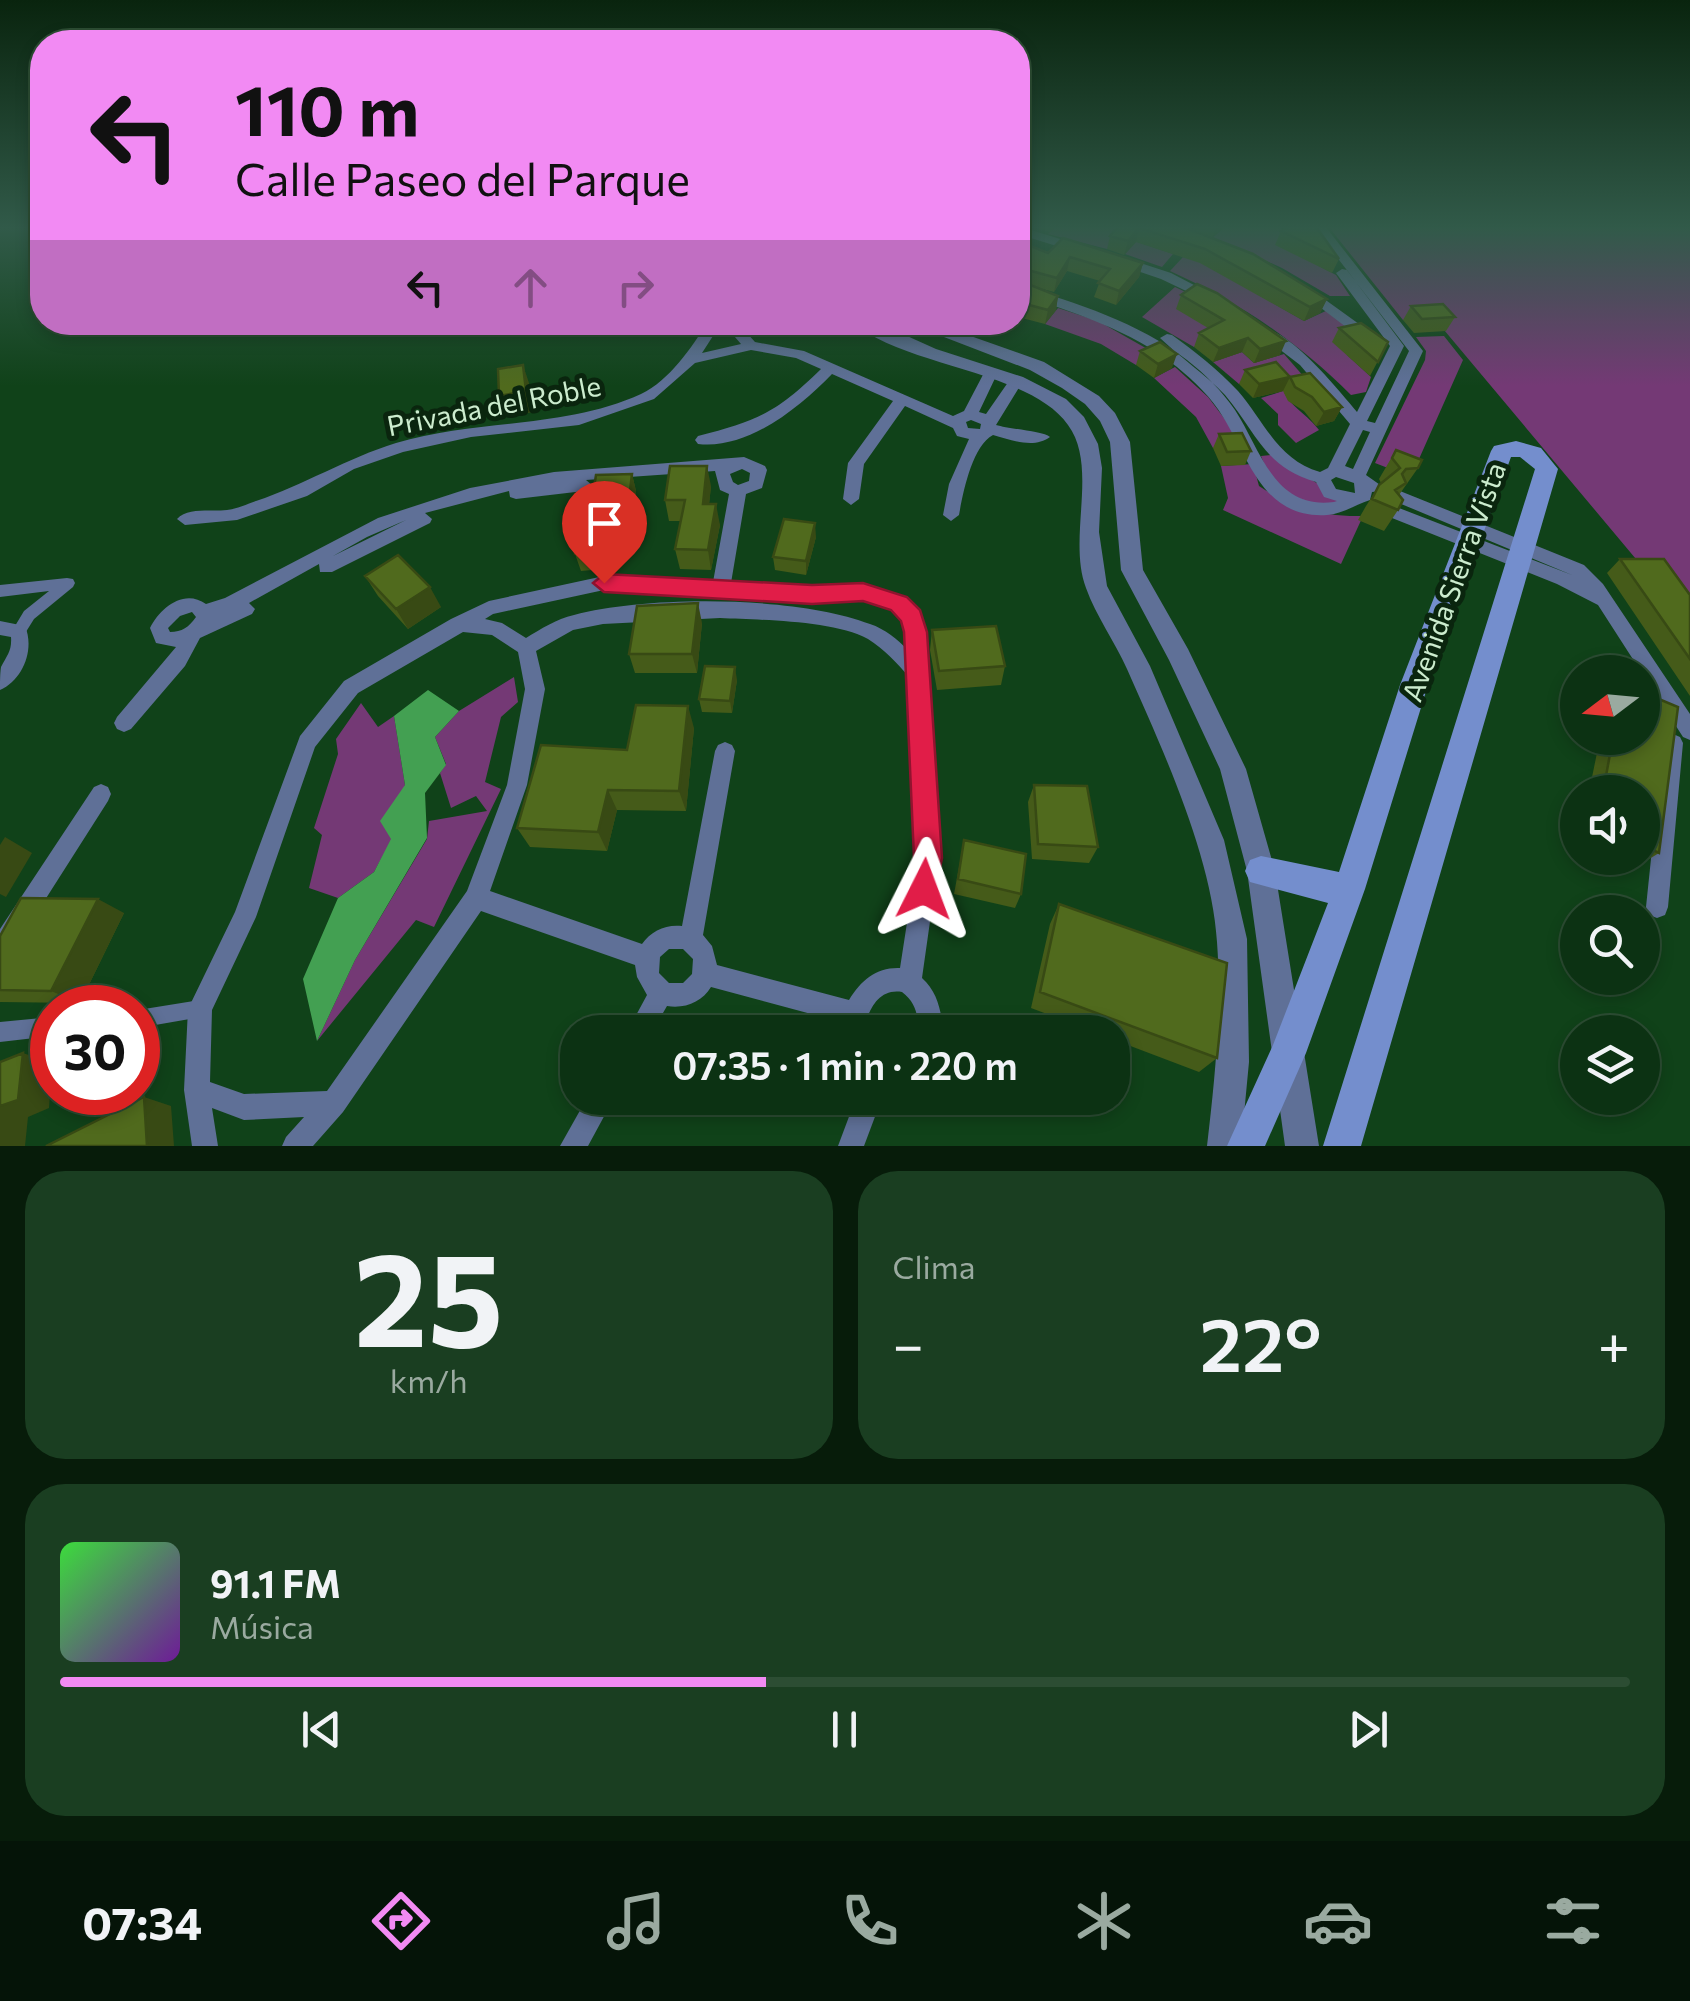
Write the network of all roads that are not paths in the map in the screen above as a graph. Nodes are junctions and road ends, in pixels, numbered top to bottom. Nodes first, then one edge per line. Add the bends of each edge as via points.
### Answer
1 (1173, 279) edge
2 (1349, 279) edge
3 (1359, 279) edge
4 (1294, 283) edge
5 (1030, 285) edge
6 (1030, 294) edge
7 (1219, 301) edge
8 (1324, 302) junction
9 (1369, 308) junction
10 (1387, 311) junction
11 (1248, 320) edge
12 (706, 335) edge
13 (741, 335) edge
14 (889, 335) edge
15 (950, 335) edge
16 (750, 346) junction
17 (1392, 356) junction
18 (690, 360) junction
19 (1411, 362) junction
20 (831, 367) junction
21 (991, 372) junction
22 (1016, 381) junction
23 (1326, 389) junction
24 (903, 398) junction
25 (1367, 406) junction
26 (1389, 415) junction
27 (964, 419) junction
28 (1359, 424) junction
29 (986, 428) junction
30 (1380, 430) junction
31 (1042, 438) dead end
32 (703, 440) dead end
33 (1262, 451) junction
34 (726, 472) junction
35 (1329, 474) junction
36 (738, 490) junction
37 (1362, 491) junction
38 (851, 499) dead end
39 (1396, 504) edge
40 (951, 515) dead end
41 (185, 518) dead end
42 (1472, 534) junction
43 (1521, 554) junction
44 (721, 587) junction
45 (0, 591) edge
46 (456, 624) junction
47 (10, 629) edge
48 (526, 648) junction
49 (1179, 656) junction
50 (1138, 666) junction
51 (917, 672) junction
52 (0, 682) edge
53 (1676, 711) junction
54 (124, 723) dead end
55 (1690, 732) edge
56 (725, 751) dead end
57 (101, 794) dead end
58 (1261, 871) junction
59 (1349, 888) junction
60 (1658, 895) edge
61 (476, 898) junction
62 (691, 939) junction
63 (0, 950) edge
64 (649, 958) junction
65 (704, 974) junction
66 (910, 980) junction
67 (662, 994) junction
68 (200, 1008) junction
69 (649, 1015) edge
70 (829, 1015) edge
71 (856, 1015) edge
72 (929, 1015) edge
73 (160, 1016) edge
74 (30, 1029) edge
75 (0, 1032) edge
76 (1288, 1053) junction
77 (197, 1090) junction
78 (334, 1103) junction
79 (591, 1115) edge
80 (863, 1115) edge
81 (205, 1146) edge
82 (295, 1146) edge
83 (573, 1146) edge
84 (851, 1146) edge
85 (1224, 1146) edge
86 (1246, 1146) edge
87 (1302, 1146) edge
88 (1342, 1146) edge

1 - 7 street
2 - 9 street
3 - 10 street
4 - 8 street
5 - 33 street via 1166,337 1215,376 1251,418
6 - 33 street via 1155,344 1206,384
8 - 9 street
8 - 17 street
9 - 10 street
9 - 17 street via 1397,346
10 - 19 street via 1416,351
11 - 23 street via 1305,362
12 - 18 street, Privada del Roble
13 - 16 street
14 - 21 street
15 - 49 street via 1037,366 1092,400 1108,418 1125,467 1132,570
16 - 18 street, Privada del Roble
16 - 20 street, Privada del Roble
17 - 19 street
17 - 25 street
18 - 41 street, Privada del Roble via 649,396 574,420 401,447 231,516
19 - 26 street
20 - 24 street, Privada del Roble
20 - 32 street via 791,409 765,424
21 - 22 street
21 - 27 street
22 - 29 street
22 - 50 street via 1059,403 1088,444 1096,586
23 - 25 street
23 - 28 street
24 - 27 street, Privada del Roble
24 - 38 street via 856,462
25 - 26 street
25 - 28 street
26 - 30 street
27 - 29 street, Privada del Roble
28 - 30 street
28 - 35 street
29 - 31 street
29 - 40 street via 957,484
30 - 37 street
33 - 35 street via 1296,470
33 - 37 street via 1269,486 1300,505 1332,510
34 - 36 street via 726,486
34 - 36 street via 750,464 760,475 756,484
34 - 54 street via 477,500 410,524 273,597 200,625
35 - 37 street
35 - 37 street via 1330,493
36 - 44 street
39 - 42 street
42 - 43 street
42 - 43 main road, Avenida Sierra Vista via 1502,451 1528,450 1547,469
42 - 59 main road, Avenida Sierra Vista via 1414,684
43 - 53 street via 1601,600
43 - 88 main road, Avenida Sierra Vista
44 - 46 street via 604,583 489,608
44 - 51 street via 863,592 899,604 912,617
45 - 47 street via 68,583
46 - 48 street via 496,628
46 - 68 street via 351,688 307,742 244,917
47 - 52 street via 20,658
48 - 51 street via 571,622 649,611 769,614 867,630
48 - 61 street via 535,689 517,785
49 - 50 street
49 - 58 street via 1233,769
50 - 85 street via 1210,840 1232,939 1233,1062
51 - 66 street via 928,858
53 - 55 street
53 - 60 street
56 - 62 street
57 - 63 street
58 - 59 main road
58 - 76 street
59 - 76 main road, Avenida Sierra Vista
61 - 64 street
61 - 78 street
62 - 64 street via 672,937
62 - 65 street via 704,953
64 - 67 street via 649,979
65 - 67 street via 681,996
65 - 70 street
66 - 71 street via 884,982 862,1000
66 - 72 street
67 - 69 street
68 - 73 street
68 - 77 street
74 - 75 street
76 - 86 main road, Avenida Sierra Vista
76 - 87 street
77 - 78 street via 244,1107
77 - 81 street
78 - 82 street
79 - 83 street
80 - 84 street

